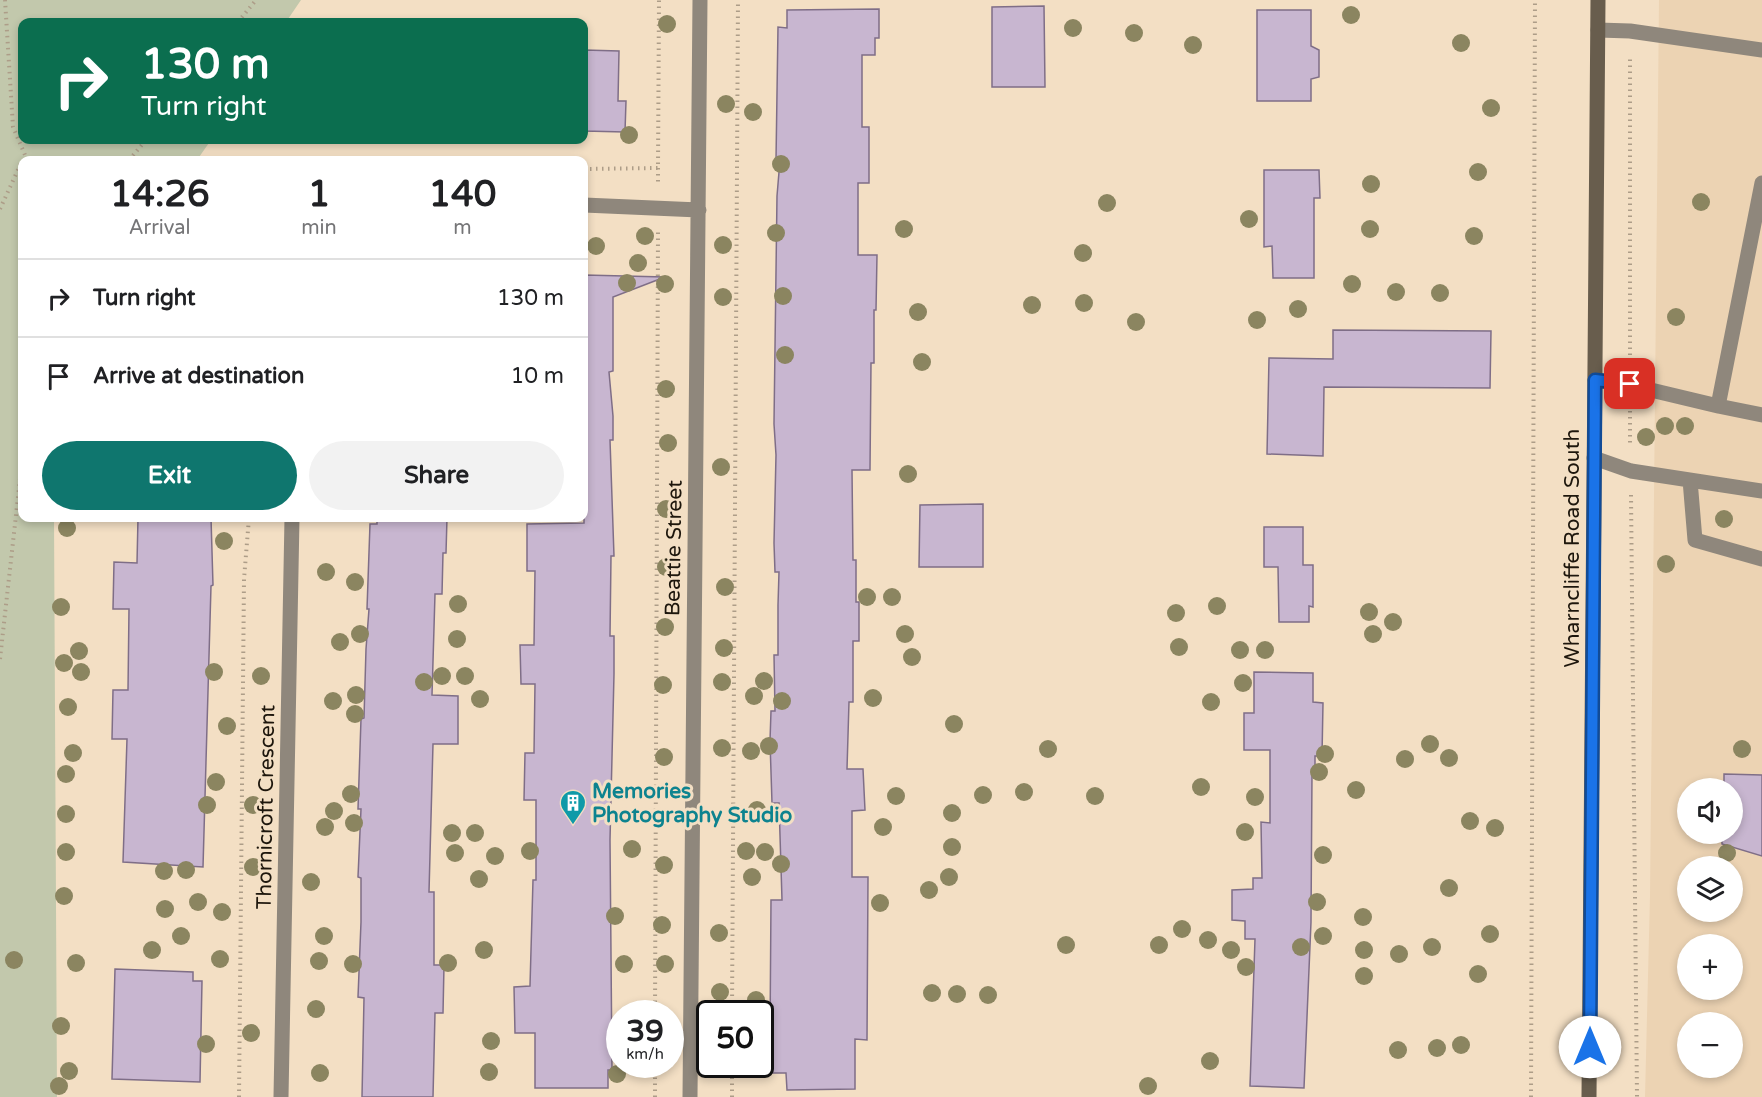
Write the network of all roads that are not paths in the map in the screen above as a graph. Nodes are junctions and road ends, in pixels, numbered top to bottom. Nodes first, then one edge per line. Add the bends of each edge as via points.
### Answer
1 (699, 0) edge
2 (1598, 0) edge
3 (1598, 30) junction
4 (1762, 51) edge
5 (1762, 183) edge
6 (588, 206) edge
7 (699, 210) junction
8 (1595, 380) junction
9 (1718, 406) junction
10 (1762, 415) edge
11 (1594, 458) junction
12 (1690, 480) junction
13 (1762, 491) edge
14 (292, 522) edge
15 (1762, 559) edge
16 (281, 1097) edge
17 (690, 1097) edge
18 (1589, 1097) edge

1 - 7 street, Beattie Street
2 - 3 main road, Wharncliffe Road South
3 - 4 street via 1630,31
3 - 8 main road, Wharncliffe Road South
5 - 9 street
6 - 7 street
7 - 17 street, Beattie Street
8 - 9 street via 1630,384
8 - 11 main road, Wharncliffe Road South
9 - 10 street
11 - 12 street via 1631,471
11 - 18 main road, Wharncliffe Road South
12 - 13 street
12 - 15 street via 1695,540
14 - 16 street, Thornicroft Crescent

